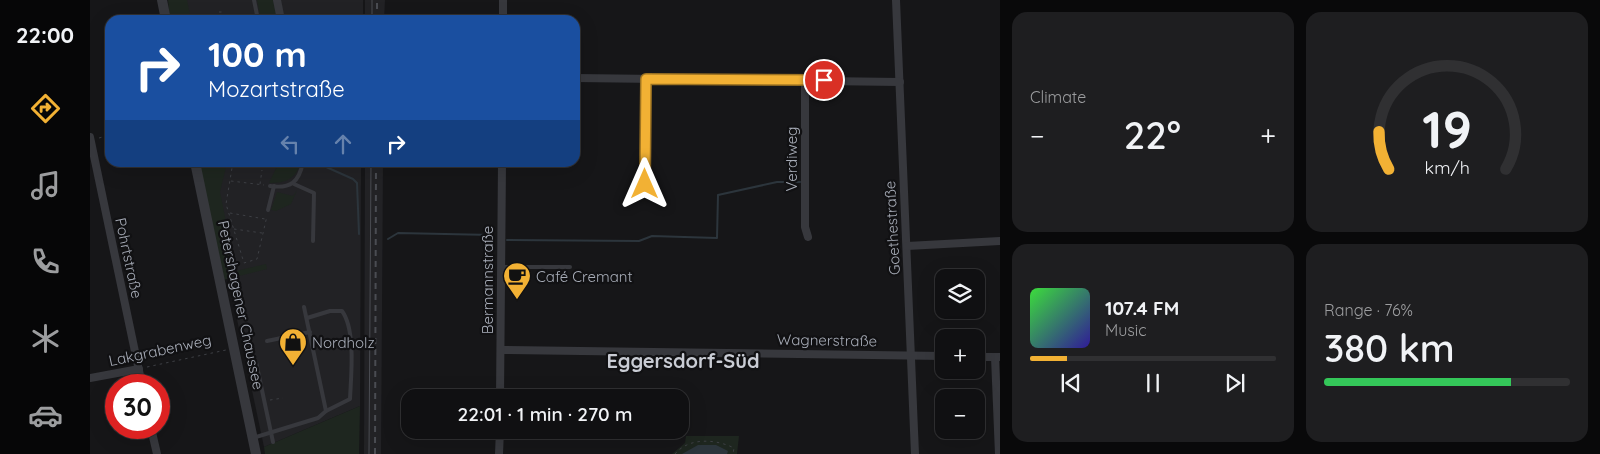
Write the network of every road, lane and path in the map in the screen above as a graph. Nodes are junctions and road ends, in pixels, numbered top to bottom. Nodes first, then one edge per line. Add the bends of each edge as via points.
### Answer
1 (162, 0) edge
2 (254, 0) edge
3 (277, 0) edge
4 (503, 0) edge
5 (896, 0) edge
6 (219, 12) dead end
7 (222, 12) dead end
8 (165, 15) edge
9 (257, 15) edge
10 (280, 15) edge
11 (503, 15) edge
12 (580, 78) edge
13 (646, 79) junction
14 (805, 80) junction
15 (900, 82) junction
16 (105, 136) edge
17 (90, 138) edge
18 (197, 167) edge
19 (232, 167) edge
20 (302, 167) edge
21 (502, 167) edge
22 (262, 170) dead end
23 (230, 181) junction
24 (294, 184) junction
25 (649, 192) dead end
26 (268, 210) joint
27 (229, 213) junction
28 (266, 219) junction
29 (234, 229) junction
30 (263, 233) junction
31 (808, 237) dead end
32 (1000, 240) edge
33 (313, 241) dead end
34 (907, 246) junction
35 (501, 267) junction
36 (570, 267) dead end
37 (304, 307) dead end
38 (307, 318) junction
39 (310, 332) junction
40 (267, 341) dead end
41 (235, 349) junction
42 (501, 350) junction
43 (912, 355) junction
44 (935, 356) edge
45 (997, 357) edge
46 (256, 362) dead end
47 (139, 369) junction
48 (140, 374) edge
49 (90, 378) edge
50 (500, 389) edge
51 (283, 398) dead end
52 (264, 402) junction
53 (326, 411) junction
54 (271, 434) junction
55 (253, 438) junction
56 (154, 439) edge
57 (500, 439) edge
58 (273, 442) dead end
59 (157, 454) edge
60 (256, 454) edge
61 (499, 454) edge
62 (675, 454) edge
63 (733, 454) edge
64 (915, 454) edge
65 (999, 454) edge

1 - 8 street
2 - 9 lane
3 - 10 street
4 - 11 street
5 - 15 street, Goethestraße
6 - 7 path
12 - 13 street
13 - 14 street
13 - 25 street via 645,184
14 - 15 street
14 - 31 street, Verdiweg via 804,227
15 - 34 street, Goethestraße
16 - 17 path
17 - 47 street, Pohrtstraße
18 - 41 street, Petershagener Chaussee
19 - 23 path
20 - 24 lane
21 - 35 street, Bermannstraße
22 - 23 path via 260,184
23 - 27 path via 226,204
24 - 26 lane via 289,187 272,186
24 - 33 lane via 314,193
26 - 28 path
27 - 28 path
27 - 29 path
28 - 30 path
29 - 30 path
29 - 30 path via 244,263 257,259
32 - 34 street
34 - 43 street, Goethestraße
35 - 36 lane
35 - 42 street, Bermannstraße
37 - 38 lane
38 - 39 lane
38 - 53 lane via 330,311 342,311 346,317 351,354 350,399
39 - 40 lane
39 - 53 lane
41 - 47 path, Lakgrabenweg
41 - 55 street, Petershagener Chaussee
42 - 43 street, Wagnerstraße
42 - 50 street, Bermannstraße
43 - 44 street, Wagnerstraße
43 - 64 street, Goethestraße
45 - 65 street
46 - 52 lane
47 - 48 street, Pohrtstraße
47 - 49 street, Lakgrabenweg
51 - 52 path
52 - 54 lane
53 - 54 lane via 318,418
54 - 55 lane
54 - 58 lane
55 - 60 street, Petershagener Chaussee
56 - 59 street
57 - 61 street
62 - 63 path via 688,444 710,441 734,448

